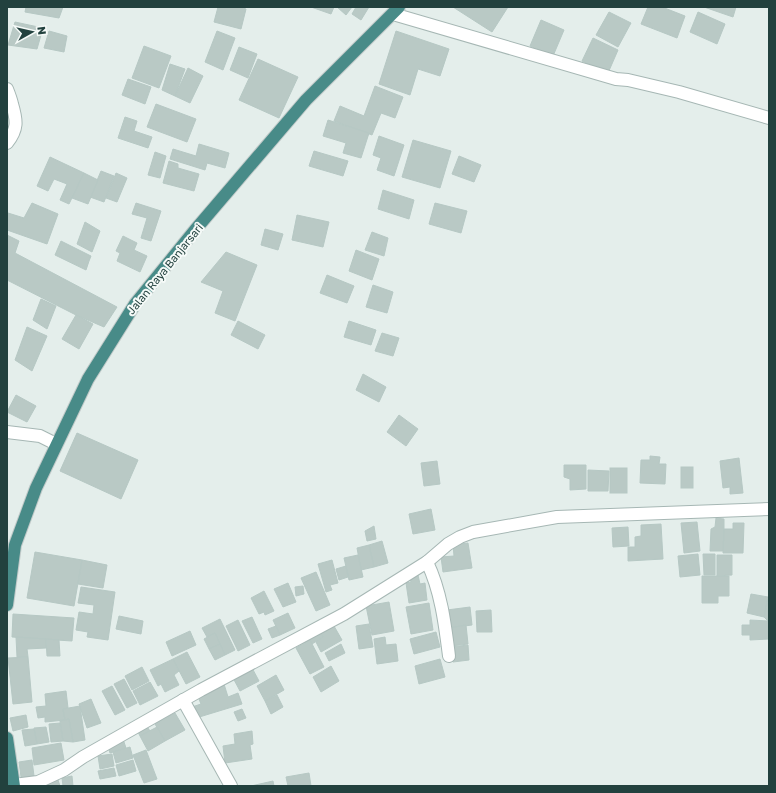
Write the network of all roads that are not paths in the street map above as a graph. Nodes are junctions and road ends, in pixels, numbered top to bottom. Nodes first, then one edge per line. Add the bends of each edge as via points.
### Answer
1 (396, 10) edge
2 (7, 89) edge
3 (769, 118) edge
4 (7, 143) edge
5 (7, 432) edge
6 (56, 444) junction
7 (769, 509) edge
8 (426, 562) junction
9 (7, 605) edge
10 (449, 656) dead end
11 (183, 700) junction
12 (7, 738) edge
13 (14, 785) edge
14 (231, 786) edge

1 - 3 street via 616,79 679,92
1 - 6 highway, Jalan Raya Banjarsari via 306,100 135,304 88,379
2 - 4 street via 16,118 13,136
5 - 6 street via 40,436
6 - 9 highway, Jalan Raya Banjarsari via 15,545
7 - 8 street via 557,517 467,535 448,544
8 - 10 street via 433,575 443,613
8 - 11 street via 344,614
11 - 13 street via 64,770 38,782
11 - 14 street
12 - 13 highway

